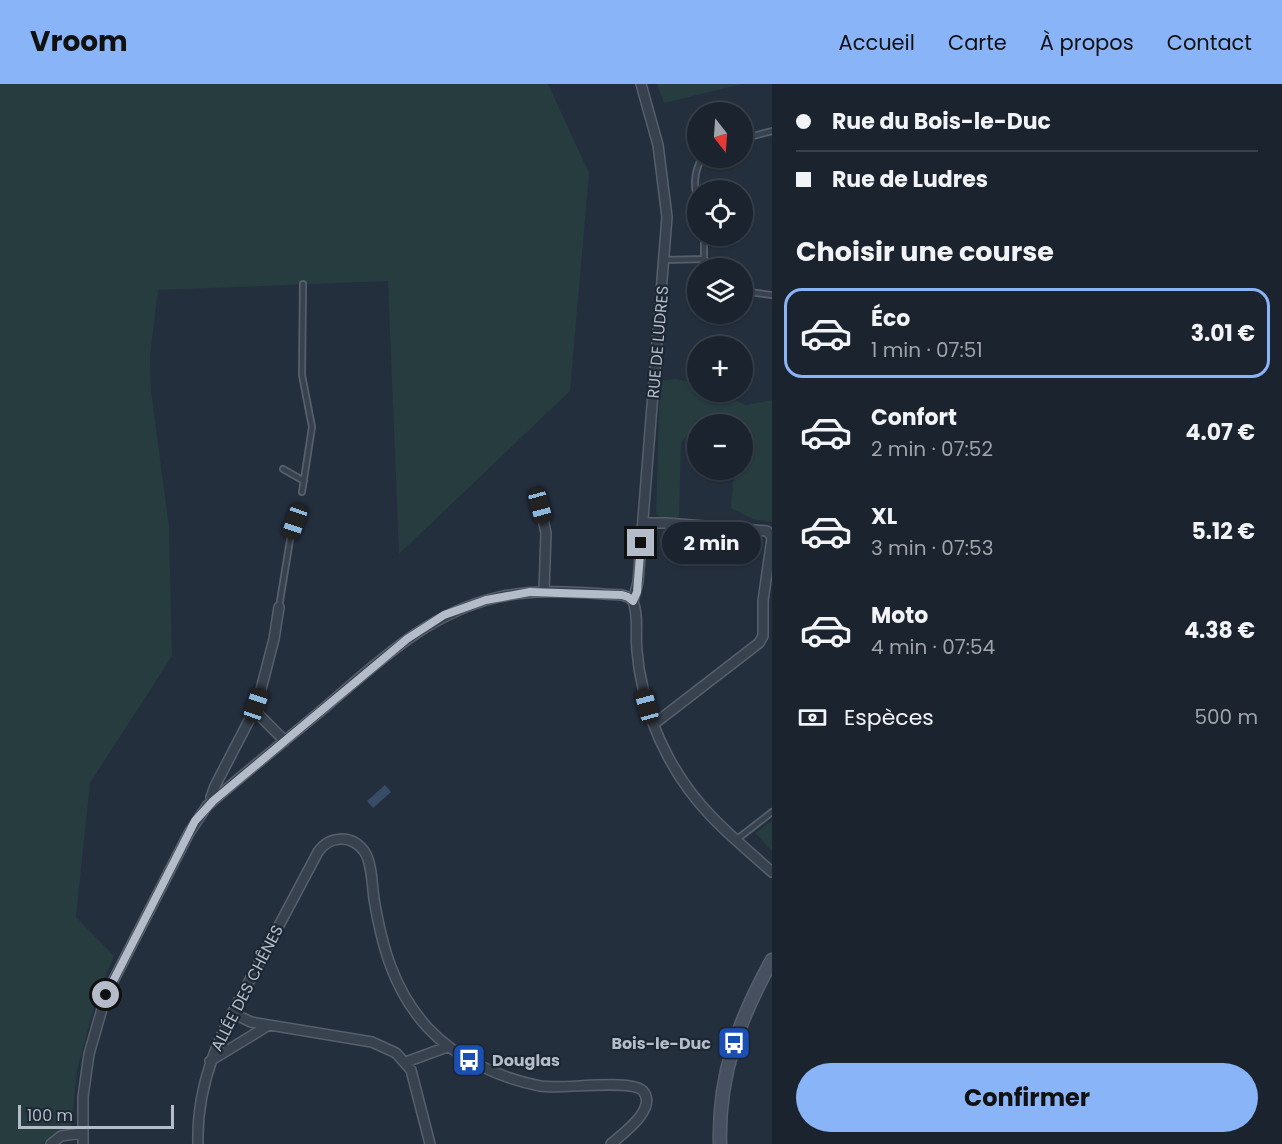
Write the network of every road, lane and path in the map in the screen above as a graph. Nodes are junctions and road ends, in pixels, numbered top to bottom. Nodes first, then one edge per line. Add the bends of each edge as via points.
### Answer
1 (641, 84) edge
2 (772, 131) edge
3 (753, 136) edge
4 (687, 259) edge
5 (665, 260) junction
6 (303, 284) dead end
7 (753, 292) edge
8 (772, 295) edge
9 (283, 470) dead end
10 (304, 481) junction
11 (302, 492) dead end
12 (540, 506) dead end
13 (295, 522) dead end
14 (643, 523) junction
15 (772, 537) edge
16 (544, 591) junction
17 (633, 601) junction
18 (279, 607) joint
19 (254, 710) junction
20 (654, 724) junction
21 (285, 741) junction
22 (213, 801) junction
23 (772, 812) edge
24 (736, 840) junction
25 (772, 872) edge
26 (772, 960) edge
27 (232, 1013) junction
28 (268, 1025) junction
29 (447, 1047) junction
30 (210, 1061) junction
31 (406, 1062) junction
32 (82, 1133) junction
33 (51, 1144) edge
34 (82, 1144) edge
35 (198, 1144) edge
36 (430, 1144) edge
37 (610, 1144) edge
38 (720, 1144) edge

1 - 5 street, RUE DE LUDRES via 658,145 667,217
2 - 3 lane
4 - 5 lane
5 - 14 street, RUE DE LUDRES
6 - 10 lane via 302,375 312,427
7 - 8 lane
9 - 10 lane
10 - 11 lane
12 - 16 street via 546,532
13 - 18 lane
14 - 15 street via 767,531
14 - 17 street, RUE DE LUDRES
15 - 20 street via 763,602 763,636 759,643
16 - 17 street via 622,595
16 - 21 street via 486,600 434,621
17 - 20 street, RUE DE LUDRES via 639,667
18 - 19 street
19 - 21 street
19 - 22 street via 215,786
20 - 24 street, RUE DE LUDRES via 688,788
21 - 22 street
22 - 32 street via 192,827 106,995 89,1054
23 - 24 lane
24 - 25 street, RUE DE LUDRES
26 - 38 street via 748,1006 726,1070
27 - 28 street
27 - 29 street, ALLÉE DES CHÊNES via 318,852 327,842 344,838 357,844 367,857 380,934 394,978 414,1010
27 - 30 street, ALLÉE DES CHÊNES
28 - 30 street
28 - 31 street via 372,1042
29 - 31 street
29 - 37 street via 482,1066 540,1086 627,1084 642,1090 647,1098 642,1116
30 - 35 street, ALLÉE DES CHÊNES via 200,1101
31 - 36 street
32 - 33 street via 61,1136
32 - 34 street

